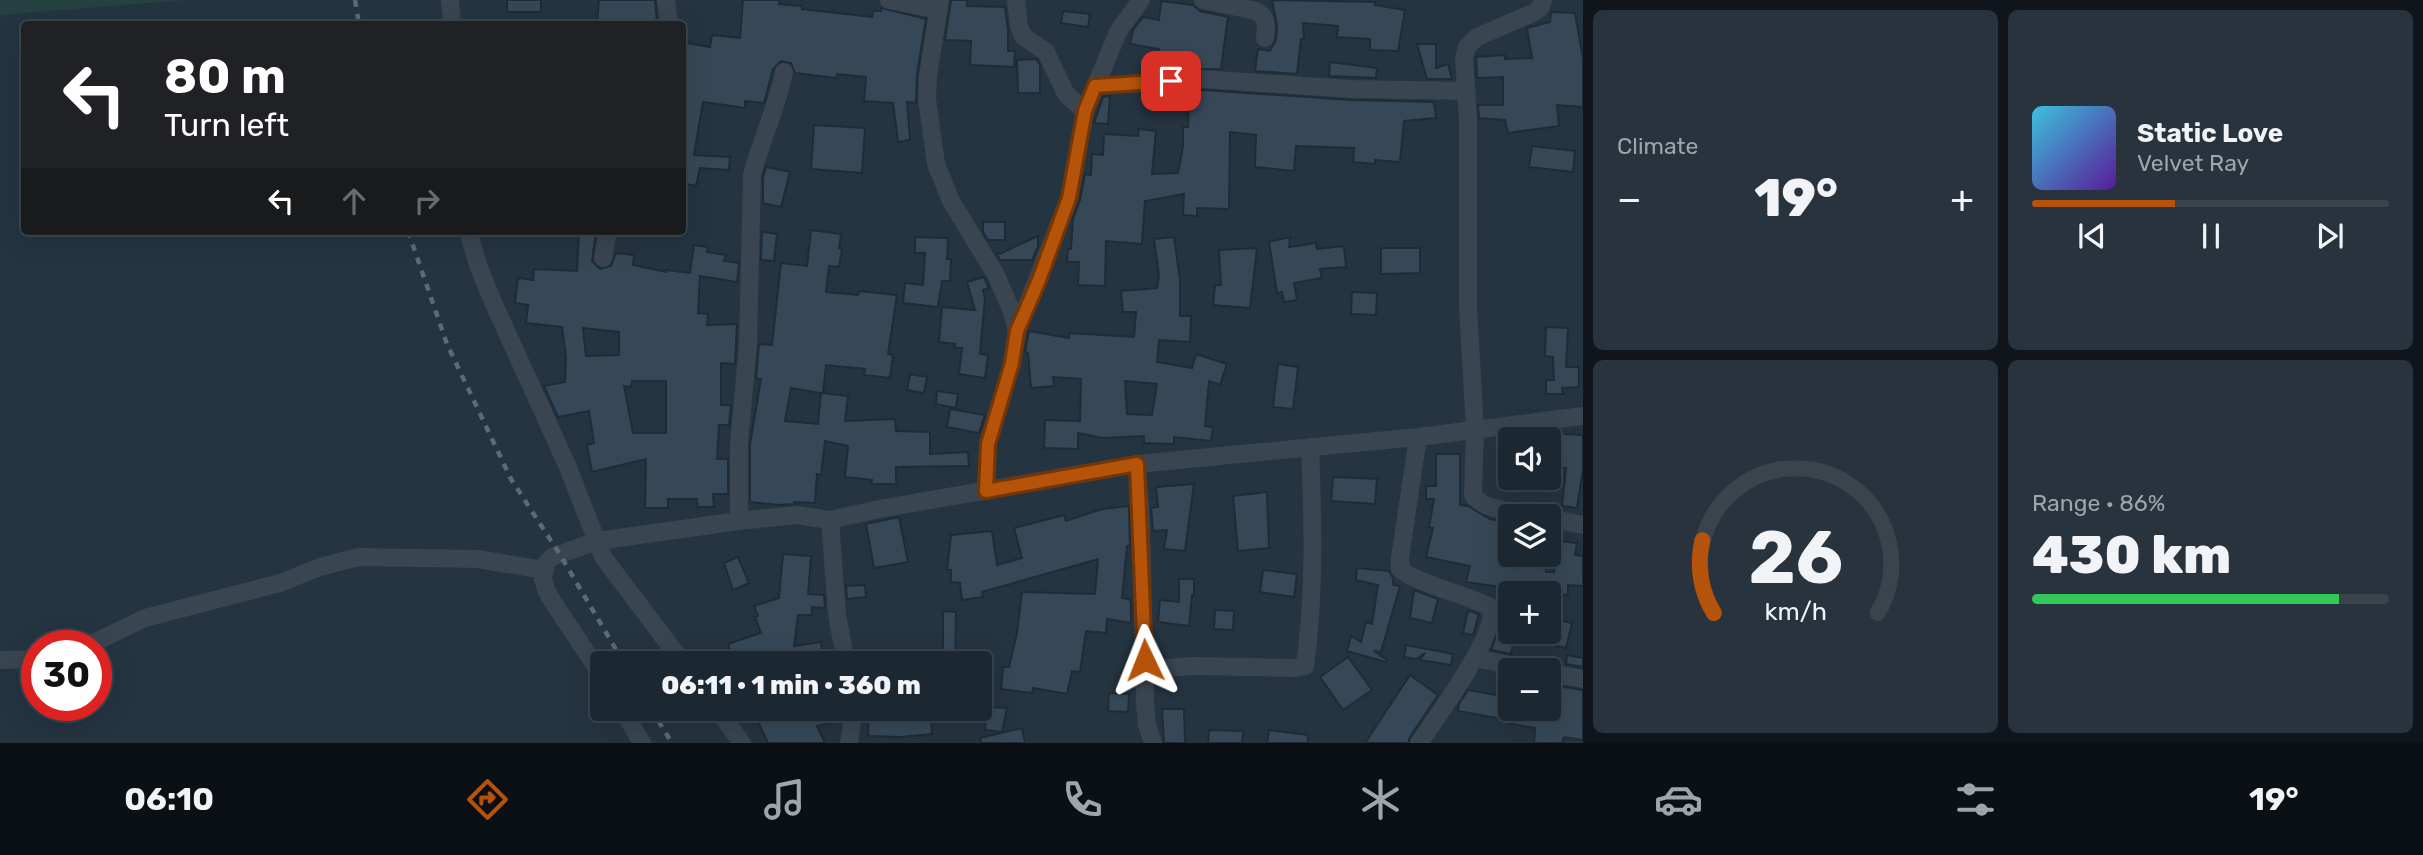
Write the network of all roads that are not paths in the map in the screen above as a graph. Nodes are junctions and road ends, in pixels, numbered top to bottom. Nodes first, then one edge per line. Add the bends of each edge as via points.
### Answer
1 (450, 0) edge
2 (666, 0) edge
3 (889, 0) edge
4 (1016, 0) edge
5 (1142, 0) edge
6 (1203, 0) edge
7 (1544, 0) edge
8 (939, 5) edge
9 (452, 21) edge
10 (669, 21) edge
11 (1265, 38) dead end
12 (784, 72) dead end
13 (1095, 86) junction
14 (1467, 90) junction
15 (1085, 111) junction
16 (469, 235) edge
17 (607, 235) edge
18 (603, 258) dead end
19 (1017, 331) junction
20 (1583, 416) edge
21 (1475, 430) junction
22 (1418, 437) junction
23 (1310, 447) junction
24 (1137, 464) junction
25 (986, 491) junction
26 (1498, 508) edge
27 (830, 520) junction
28 (1561, 520) edge
29 (739, 521) junction
30 (1583, 525) edge
31 (597, 541) junction
32 (544, 570) junction
33 (112, 634) edge
34 (674, 651) edge
35 (844, 651) edge
36 (590, 658) edge
37 (1475, 658) junction
38 (21, 659) edge
39 (0, 660) edge
40 (1498, 663) edge
41 (1144, 670) junction
42 (1561, 675) edge
43 (1583, 679) edge
44 (629, 721) edge
45 (726, 721) edge
46 (852, 721) edge
47 (642, 743) edge
48 (743, 743) edge
49 (849, 743) edge
50 (1153, 743) edge
51 (1419, 743) edge

1 - 9 street
2 - 10 street
3 - 8 street
4 - 15 street via 1023,36 1046,52 1066,94
5 - 13 street via 1119,30
6 - 11 street via 1262,14
7 - 14 street via 1535,12 1487,31 1467,47
8 - 19 street via 927,99 936,164 951,201 996,275
12 - 29 street via 752,175
13 - 14 street via 1203,79 1351,89
13 - 15 street
14 - 21 street via 1468,307
15 - 19 street via 1069,198
16 - 31 street via 493,302
17 - 18 street
19 - 25 street via 988,444
20 - 21 street
21 - 22 street
21 - 26 street via 1473,495 1477,502
22 - 23 street
22 - 37 street via 1400,569 1490,607 1490,628
23 - 24 street
23 - 41 street via 1314,564 1305,666
24 - 25 street
24 - 41 street
25 - 27 street
27 - 29 street via 796,515
27 - 35 street
28 - 30 street
29 - 31 street
31 - 32 street via 559,553
31 - 34 street via 610,568
32 - 33 street via 478,559 358,557 280,583 145,618
32 - 36 street via 547,592
37 - 40 street
37 - 51 street
38 - 39 street
41 - 50 street via 1147,725
42 - 43 street
44 - 47 street
45 - 48 street
46 - 49 street

